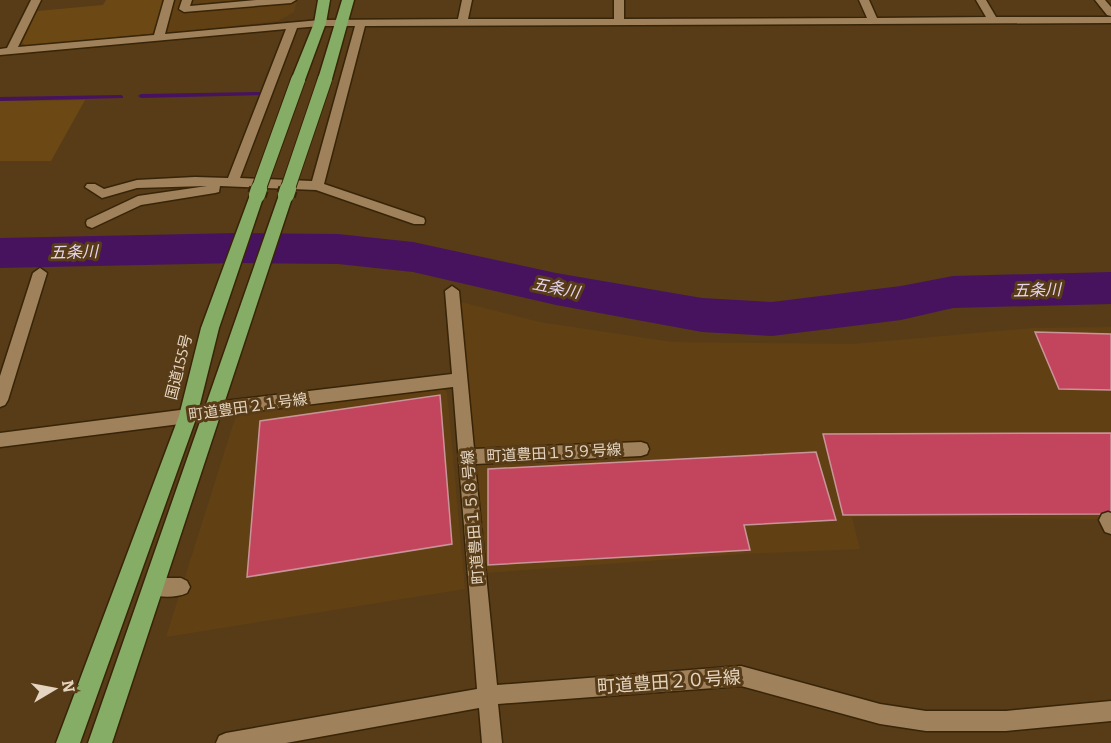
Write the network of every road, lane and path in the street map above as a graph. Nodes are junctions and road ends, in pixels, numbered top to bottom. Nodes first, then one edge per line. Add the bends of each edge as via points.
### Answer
1 (36, 0) edge
2 (169, 0) edge
3 (187, 0) edge
4 (291, 0) edge
5 (324, 0) edge
6 (348, 0) edge
7 (467, 0) edge
8 (620, 0) edge
9 (864, 0) edge
10 (981, 0) edge
11 (1100, 0) edge
12 (1111, 13) edge
13 (993, 20) junction
14 (1111, 20) edge
15 (619, 21) junction
16 (873, 21) junction
17 (462, 22) junction
18 (320, 23) junction
19 (343, 23) junction
20 (362, 23) junction
21 (293, 25) junction
22 (159, 37) junction
23 (6, 51) edge
24 (232, 183) junction
25 (317, 186) junction
26 (91, 187) dead end
27 (419, 221) dead end
28 (92, 223) dead end
29 (40, 273) dead end
30 (452, 291) dead end
31 (460, 380) junction
32 (0, 400) edge
33 (215, 409) junction
34 (188, 416) junction
35 (0, 440) edge
36 (641, 449) dead end
37 (467, 457) junction
38 (154, 587) junction
39 (182, 587) dead end
40 (490, 695) junction
41 (1111, 711) edge
42 (68, 743) edge
43 (100, 743) edge
44 (226, 743) edge
45 (492, 743) edge

1 - 23 street
2 - 22 street
3 - 4 street via 184,9
5 - 18 highway, 国道155号
6 - 19 highway
7 - 17 street
8 - 15 street
9 - 16 street
10 - 13 street
11 - 12 street
13 - 14 street
13 - 16 street
15 - 16 street
15 - 17 street
17 - 20 street
18 - 19 street
18 - 21 street
18 - 34 highway, 国道155号, bridge via 210,328
19 - 20 street
19 - 33 highway, bridge
20 - 25 street
21 - 22 street
21 - 24 street
22 - 23 street
24 - 25 street
24 - 26 street via 137,184 102,194
24 - 28 street via 138,201
25 - 27 street
29 - 32 street
30 - 31 street, 町道豊田１５８号線
31 - 33 street, 町道豊田２１号線
31 - 37 street, 町道豊田１５８号線
33 - 34 street, 町道豊田２１号線
33 - 38 highway
34 - 35 street, 町道豊田２１号線
34 - 42 highway, 国道155号
36 - 37 street, 町道豊田１５９号線
37 - 40 street, 町道豊田１５８号線
38 - 39 street
38 - 43 highway
40 - 41 street, 町道豊田２０号線 via 741,676 762,679 850,708 903,718 974,722
40 - 44 street, 町道豊田２０号線 via 469,702
40 - 45 street, 町道豊田１５８号線

